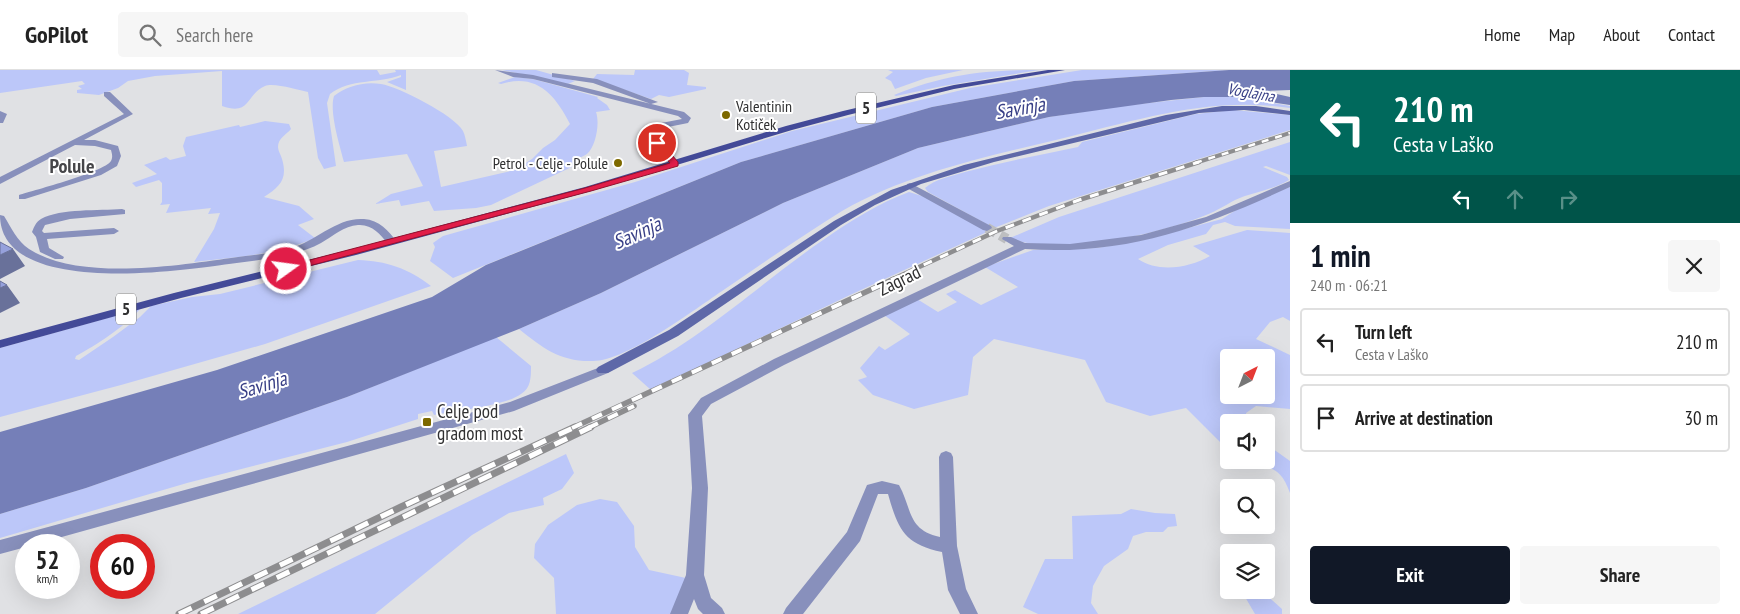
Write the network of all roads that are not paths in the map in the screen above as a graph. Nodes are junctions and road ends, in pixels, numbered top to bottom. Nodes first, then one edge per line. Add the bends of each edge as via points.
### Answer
1 (499, 70) edge
2 (541, 70) edge
3 (1061, 70) edge
4 (107, 94) dead end
5 (663, 109) junction
6 (0, 113) edge
7 (1290, 113) edge
8 (0, 121) edge
9 (73, 143) junction
10 (675, 164) junction
11 (0, 180) edge
12 (1290, 184) edge
13 (910, 186) junction
14 (22, 197) dead end
15 (122, 212) dead end
16 (0, 218) edge
17 (987, 228) tunnel mouth
18 (114, 231) dead end
19 (41, 236) junction
20 (1007, 238) tunnel mouth
21 (392, 242) junction
22 (1023, 246) junction
23 (94, 269) junction
24 (0, 344) edge
25 (946, 457) dead end
26 (949, 546) junction
27 (0, 547) edge
28 (696, 575) junction
29 (679, 614) edge
30 (716, 614) edge
31 (792, 614) edge
32 (969, 614) edge

1 - 5 street
2 - 5 street via 602,84 654,102
3 - 10 main road, 5 via 985,81 898,100 789,128
4 - 9 street via 128,114
5 - 10 street via 687,118 659,126 657,132 657,143
6 - 8 street via 3,114
7 - 13 street via 1217,107 1180,114 983,162
9 - 11 street
9 - 14 street via 115,148 114,164 98,173
10 - 21 main road, 5
12 - 22 street, Zagrad via 1210,219 1136,239 1090,246
13 - 17 street
13 - 27 street via 833,225 689,325 603,370 514,406
15 - 19 street via 44,222 37,232
16 - 23 street via 24,250 47,261
18 - 19 street
19 - 23 street via 44,250 54,256 80,260
20 - 22 street
21 - 23 street via 378,225 356,222 304,247 279,254 163,269
21 - 24 main road, 5 via 178,295
22 - 28 street, Zagrad via 788,358 706,401 696,415 700,488
25 - 26 street
26 - 31 street via 926,541 904,522 894,489 882,486 872,489 854,536
26 - 32 street via 957,590
28 - 29 street, Zagrad
28 - 30 street, Zagrad via 704,603

